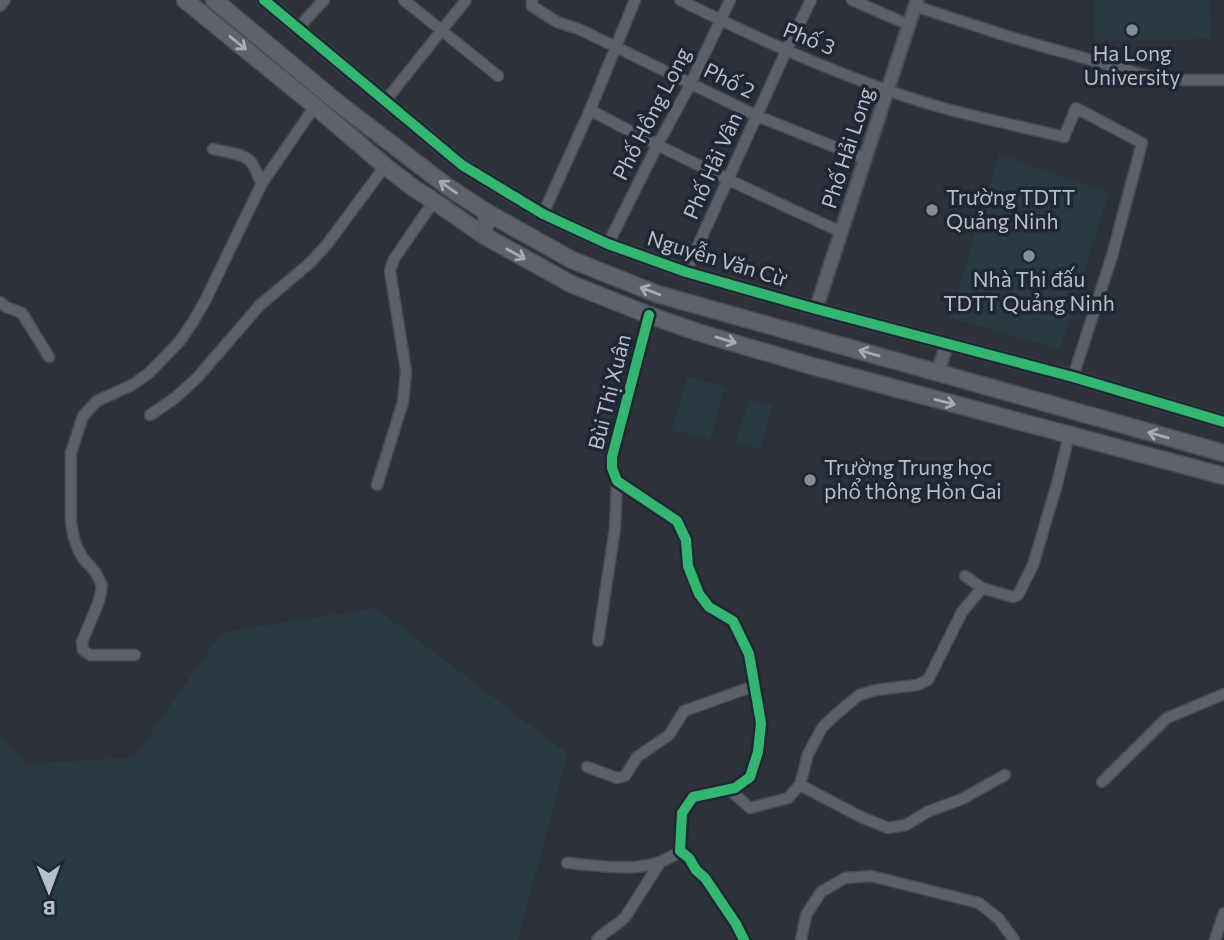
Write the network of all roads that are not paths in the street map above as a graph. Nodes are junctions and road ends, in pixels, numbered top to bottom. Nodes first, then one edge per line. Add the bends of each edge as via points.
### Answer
1 (5, 0) edge
2 (185, 0) edge
3 (214, 0) edge
4 (264, 0) edge
5 (324, 0) edge
6 (404, 0) edge
7 (466, 0) edge
8 (532, 0) edge
9 (635, 0) edge
10 (680, 0) edge
11 (730, 0) edge
12 (811, 0) edge
13 (852, 0) edge
14 (916, 3) edge
15 (0, 6) edge
16 (721, 20) junction
17 (909, 25) junction
18 (298, 28) junction
19 (442, 30) junction
20 (615, 47) junction
21 (786, 51) junction
22 (498, 76) dead end
23 (1224, 79) edge
24 (691, 83) junction
25 (888, 90) junction
26 (386, 100) junction
27 (316, 106) junction
28 (590, 110) junction
29 (757, 116) junction
30 (657, 146) junction
31 (213, 149) dead end
32 (865, 159) junction
33 (385, 166) junction
34 (727, 180) junction
35 (262, 183) junction
36 (434, 201) junction
37 (488, 214) junction
38 (543, 214) junction
39 (841, 232) junction
40 (483, 235) junction
41 (608, 244) junction
42 (686, 272) junction
43 (0, 302) edge
44 (816, 309) junction
45 (649, 316) junction
46 (947, 344) junction
47 (49, 357) dead end
48 (938, 372) junction
49 (1073, 377) junction
50 (150, 415) dead end
51 (1224, 422) edge
52 (1069, 435) junction
53 (1224, 453) edge
54 (1224, 476) edge
55 (617, 481) junction
56 (377, 485) dead end
57 (965, 576) dead end
58 (982, 588) junction
59 (598, 642) dead end
60 (135, 655) dead end
61 (754, 686) junction
62 (1224, 694) edge
63 (587, 767) dead end
64 (1006, 775) dead end
65 (1102, 782) dead end
66 (800, 785) junction
67 (730, 790) junction
68 (680, 851) junction
69 (567, 863) dead end
70 (659, 864) junction
71 (1224, 913) edge
72 (597, 940) edge
73 (744, 940) edge
74 (801, 940) edge
75 (1014, 940) edge
76 (1215, 940) edge

1 - 15 street
2 -> 27 main road
37 -> 3 main road via 338,103
4 - 18 street, Nguyễn Văn Cừ
5 - 18 street
6 - 19 street
7 - 19 street
8 - 20 street, Phố 2 via 532,6 557,22
9 - 20 street
10 - 16 street, Phố 3
11 - 16 street, Phố Hồng Long
12 - 21 street, Phố Hải Vân
13 - 17 street
14 - 17 street, Phố Hải Long
14 - 23 street via 1010,37 1148,76
16 - 21 street, Phố 3
16 - 24 street, Phố Hồng Long
17 - 25 street, Phố Hải Long
18 - 26 street, Nguyễn Văn Cừ
19 - 22 street
19 - 26 street
20 - 24 street, Phố 2
20 - 28 street
21 - 25 street, Phố 3
21 - 29 street, Phố Hải Vân
24 - 29 street, Phố 2
24 - 30 street, Phố Hồng Long
25 - 32 street, Phố Hải Long
25 - 49 street, Phố 3 via 953,111 1064,137 1076,108 1142,143
26 - 38 street, Nguyễn Văn Cừ via 462,164
27 - 33 main road
27 - 35 street
28 - 30 street
28 - 38 street
29 - 32 street, Phố 2
29 - 34 street, Phố Hải Vân
30 - 34 street
30 - 41 street, Phố Hồng Long
31 - 35 street via 248,159
32 - 39 street, Phố Hải Long
33 - 36 main road
33 - 50 street via 311,262 260,305 197,378
34 - 39 street
34 - 42 street, Phố Hải Vân
35 - 60 street via 194,322 149,373 89,408 74,441 69,467 73,535 102,586 83,650 90,655
36 - 40 main road
36 - 56 street via 390,271 406,372 403,402
37 - 40 highway
48 -> 37 main road via 657,294 572,260
38 - 41 street, Nguyễn Văn Cừ
39 - 44 street, Phố Hải Long
40 -> 45 main road via 571,284
41 - 42 street, Nguyễn Văn Cừ
42 - 44 street, Nguyễn Văn Cừ
43 - 47 street via 22,313
44 - 46 street, Nguyễn Văn Cừ
45 -> 52 main road via 812,366
45 - 55 street, Bùi Thị Xuân via 612,457
46 - 48 street
46 - 49 street, Nguyễn Văn Cừ
53 -> 48 main road
49 - 51 street, Nguyễn Văn Cừ
52 - 54 main road
52 - 58 street via 1033,565 1018,596
55 - 59 street via 615,528
55 - 61 street, Bùi Thị Xuân via 677,521 699,594 709,607 733,621 749,654
57 - 58 street
58 - 66 street via 962,612 928,680 859,695 822,728 808,754
61 - 63 street via 684,711 669,735 637,757 625,776 617,778
61 - 67 street, Bùi Thị Xuân via 761,723 758,752 750,777
62 - 65 street via 1167,718
64 - 66 street via 906,825 888,828
66 - 67 street via 788,798 750,808
67 - 68 street via 693,797 682,813
68 - 70 street
68 - 73 street via 705,878
69 - 70 street
70 - 72 street via 620,924
71 - 76 street
74 - 75 street via 806,915 821,892 845,878 871,876 979,903 999,919

